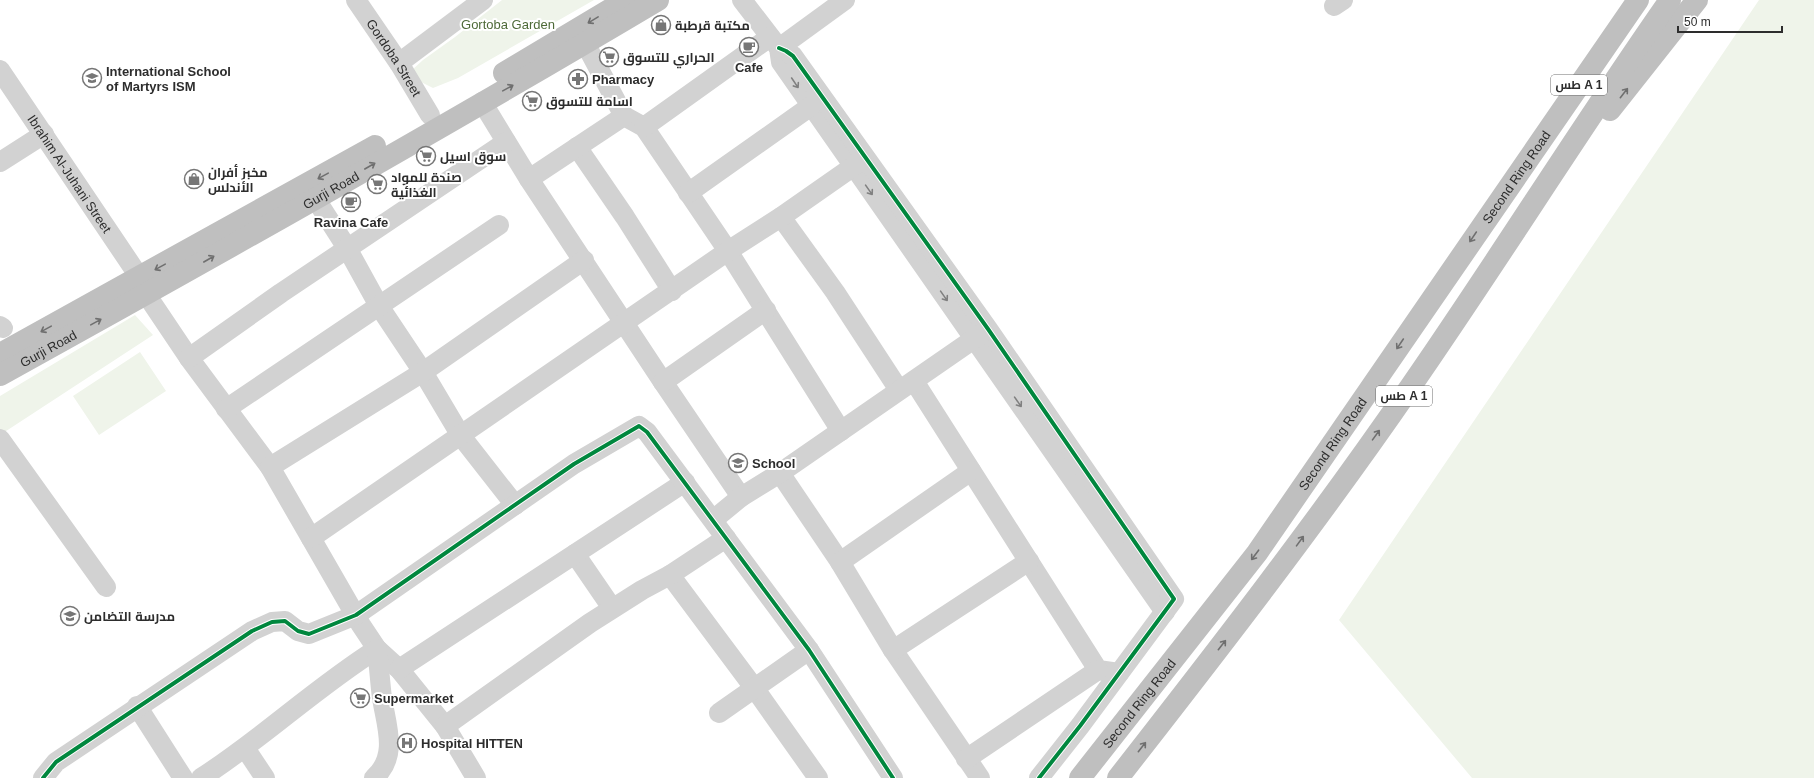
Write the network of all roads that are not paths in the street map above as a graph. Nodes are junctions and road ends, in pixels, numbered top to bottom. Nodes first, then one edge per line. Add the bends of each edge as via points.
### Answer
1 (356, 0) edge
2 (483, 0) edge
3 (626, 0) edge
4 (658, 0) edge
5 (742, 0) edge
6 (845, 0) edge
7 (1621, 0) edge
8 (1638, 0) edge
9 (1670, 0) edge
10 (1697, 0) edge
11 (585, 43) junction
12 (774, 43) junction
13 (399, 63) junction
14 (0, 70) edge
15 (482, 102) junction
16 (811, 106) junction
17 (430, 115) junction
18 (624, 116) junction
19 (644, 127) junction
20 (44, 134) junction
21 (506, 142) junction
22 (577, 147) junction
23 (0, 162) edge
24 (860, 163) junction
25 (1519, 170) junction
26 (530, 179) junction
27 (1544, 187) junction
28 (688, 193) junction
29 (315, 198) junction
30 (781, 217) junction
31 (499, 225) dead end
32 (347, 248) junction
33 (728, 251) junction
34 (584, 260) junction
35 (143, 286) junction
36 (672, 291) junction
37 (379, 306) junction
38 (766, 310) junction
39 (625, 322) junction
40 (981, 334) junction
41 (0, 354) edge
42 (189, 358) junction
43 (422, 372) junction
44 (0, 375) edge
45 (663, 382) junction
46 (907, 385) junction
47 (226, 409) junction
48 (840, 431) junction
49 (461, 436) junction
50 (0, 439) edge
51 (270, 467) junction
52 (971, 472) junction
53 (780, 473) junction
54 (685, 482) junction
55 (741, 497) junction
56 (515, 504) junction
57 (714, 520) junction
58 (311, 538) junction
59 (726, 538) junction
60 (575, 554) junction
61 (1029, 561) junction
62 (840, 562) junction
63 (670, 576) junction
64 (106, 587) dead end
65 (612, 608) junction
66 (356, 615) junction
67 (377, 649) junction
68 (809, 650) junction
69 (893, 650) junction
70 (400, 670) junction
71 (1098, 670) junction
72 (1120, 673) junction
73 (755, 689) junction
74 (137, 706) junction
75 (719, 713) dead end
76 (445, 726) junction
77 (245, 748) junction
78 (966, 759) junction
79 (43, 778) edge
80 (184, 778) edge
81 (201, 778) edge
82 (265, 778) edge
83 (374, 778) edge
84 (476, 778) edge
85 (818, 778) edge
86 (893, 778) edge
87 (980, 778) edge
88 (1039, 778) edge
89 (1080, 778) edge
90 (1118, 778) edge

1 - 13 street, Gordoba Street
2 - 13 street
3 -> 17 highway, Gurji Road
4 - 11 highway, Gurji Road
5 - 12 street
6 - 12 street
7 - 25 highway via 1602,36
8 - 25 highway, Second Ring Road / طس A 1
9 - 27 highway, طس A 1
27 -> 10 highway via 1615,104
15 -> 11 highway, Gurji Road
11 - 18 street
12 -> 16 street via 781,62
12 - 19 street
12 - 24 street via 793,56
13 - 17 street, Gordoba Street
14 - 20 street, Ibrahim Al-Juhani Street
15 - 21 street
29 -> 15 highway, Gurji Road
16 - 24 street
16 - 28 street
17 -> 35 highway, Gurji Road
18 - 19 street
18 - 22 street
19 - 28 street
20 - 23 street
20 - 35 street, Ibrahim Al-Juhani Street
21 - 26 street
21 - 32 street
22 - 26 street
22 - 36 street
24 - 30 street
24 - 40 street
25 -> 89 highway, Second Ring Road / طس A 1 via 1257,553
26 - 34 street
90 -> 27 highway, طس A 1 via 1285,562 1410,387
28 - 33 street
29 - 32 street
35 -> 29 highway, Gurji Road
30 - 33 street
30 - 46 street
31 - 37 street
32 - 37 street
32 - 42 street
33 - 36 street
33 - 38 street
34 - 39 street
34 - 43 street
35 -> 41 highway, Gurji Road
35 - 42 street, Ibrahim Al-Juhani Street
44 -> 35 highway, Gurji Road
36 - 39 street
37 - 43 street
37 - 47 street
38 - 45 street
38 - 48 street
39 - 45 street
39 - 49 street
40 - 46 street
40 - 72 street via 1169,606
42 - 47 street, Ibrahim Al-Juhani Street
43 - 49 street
43 - 51 street
45 - 55 street
46 - 48 street
46 - 52 street
47 - 51 street, Ibrahim Al-Juhani Street
48 - 53 street
49 - 56 street
49 - 58 street
50 - 64 street
51 - 58 street, Ibrahim Al-Juhani Street
52 - 61 street
52 - 62 street
53 - 55 street
53 - 62 street
54 - 56 street via 647,432 639,426 574,464
54 - 57 street
54 - 60 street
55 - 57 street
56 - 66 street
57 - 59 street
58 - 66 street, Ibrahim Al-Juhani Street
59 - 63 street
59 - 68 street
60 - 65 street
60 - 70 street
61 - 69 street
61 - 71 street
62 - 69 street
63 - 65 street
63 - 73 street
65 - 76 street
66 - 67 street, Ibrahim Al-Juhani Street
66 - 74 street via 309,634 298,631 285,621 272,622
67 - 70 street
67 - 77 street via 327,682
67 - 83 street via 382,699 390,737 387,759
68 - 73 street
68 - 86 street
69 - 78 street
70 - 76 street
71 - 72 street
71 - 78 street
72 - 88 street
73 - 75 street
73 - 85 street
74 - 79 street via 56,762
74 - 80 street
76 - 84 street
77 - 81 street
77 - 82 street
78 - 87 street

